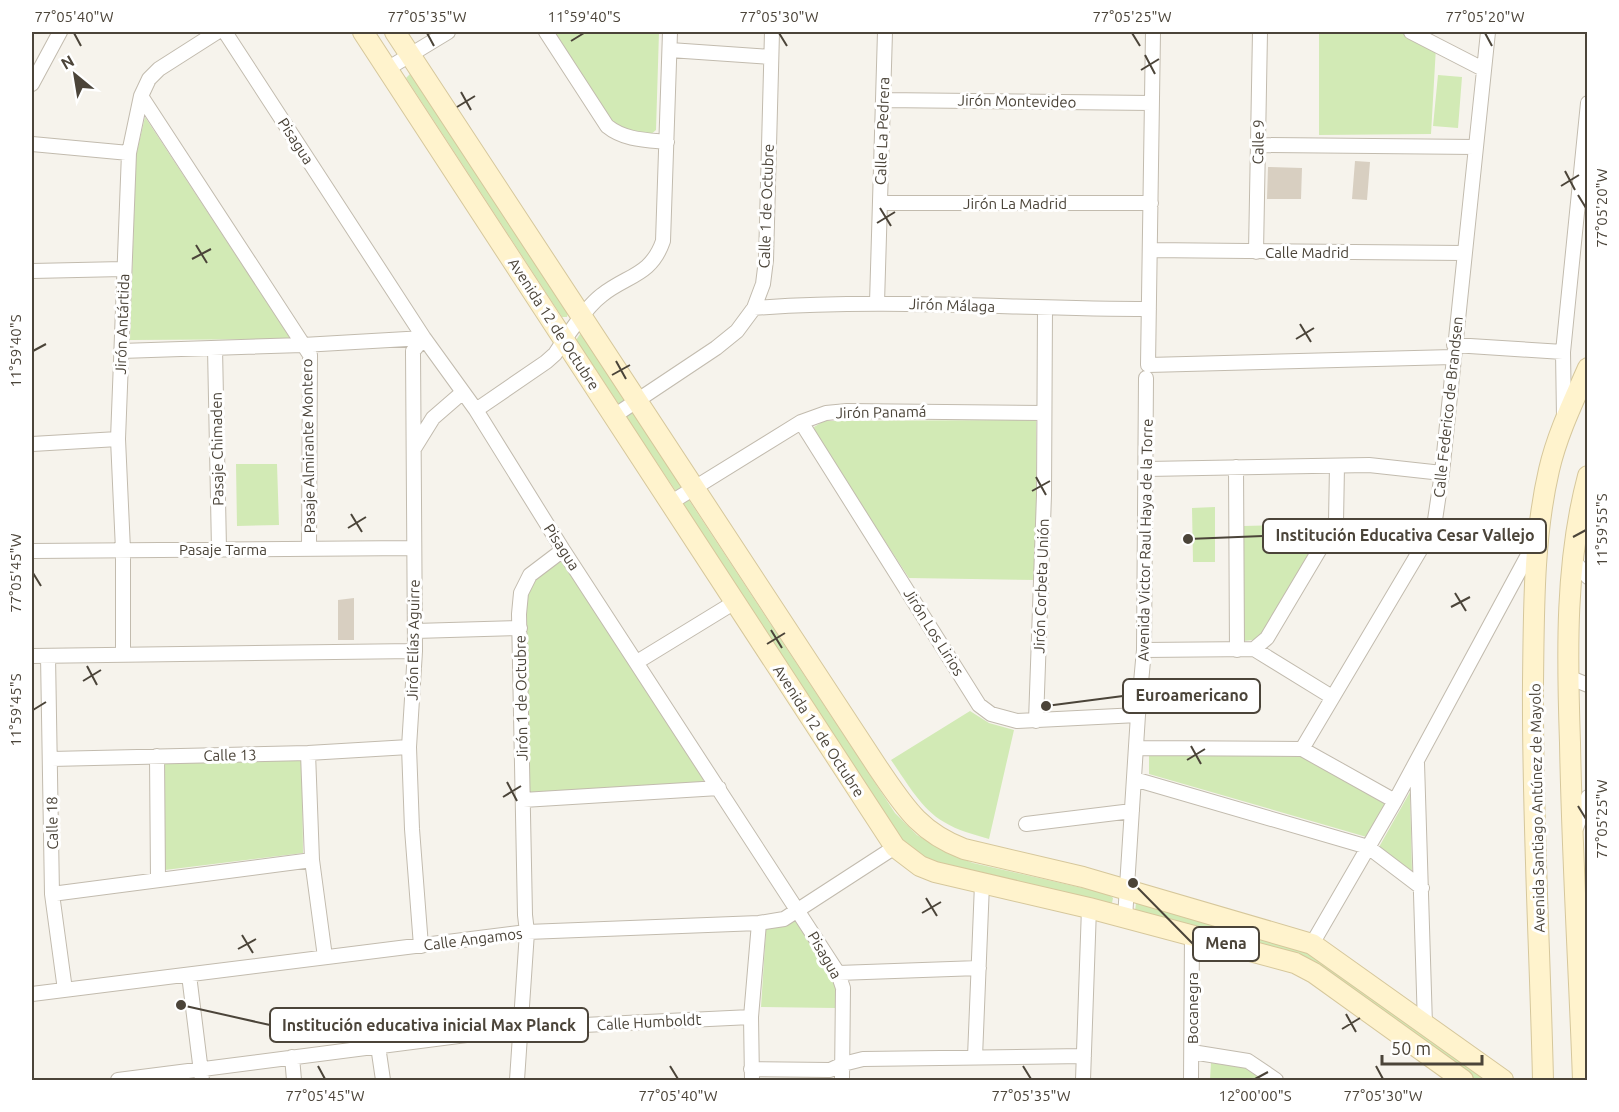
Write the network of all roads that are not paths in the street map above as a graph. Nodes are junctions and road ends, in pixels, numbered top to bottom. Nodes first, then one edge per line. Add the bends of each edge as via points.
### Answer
1 (60, 32) edge
2 (217, 32) edge
3 (225, 32) edge
4 (363, 32) edge
5 (395, 32) edge
6 (448, 32) edge
7 (546, 32) edge
8 (670, 32) edge
9 (772, 32) edge
10 (885, 32) edge
11 (1153, 32) edge
12 (1260, 32) edge
13 (1411, 32) edge
14 (1488, 32) edge
15 (670, 50) junction
16 (410, 55) junction
17 (771, 57) junction
18 (387, 69) junction
19 (1483, 69) junction
20 (32, 84) edge
21 (141, 96) junction
22 (883, 100) junction
23 (1152, 103) junction
24 (1587, 103) edge
25 (667, 142) junction
26 (32, 144) edge
27 (1258, 145) junction
28 (1476, 147) junction
29 (129, 153) junction
30 (880, 203) junction
31 (1150, 203) junction
32 (1150, 250) junction
33 (1256, 252) junction
34 (1464, 253) junction
35 (123, 269) junction
36 (32, 271) edge
37 (877, 303) junction
38 (754, 308) junction
39 (1045, 308) junction
40 (1149, 309) junction
41 (582, 318) junction
42 (424, 338) junction
43 (564, 340) junction
44 (303, 345) junction
45 (215, 348) junction
46 (121, 351) junction
47 (1453, 351) junction
48 (1563, 352) junction
49 (1587, 368) edge
50 (1147, 371) junction
51 (463, 392) junction
52 (637, 401) junction
53 (476, 410) junction
54 (1044, 413) junction
55 (614, 416) junction
56 (801, 422) junction
57 (1564, 422) junction
58 (118, 439) junction
59 (32, 444) edge
60 (414, 448) junction
61 (1337, 466) junction
62 (1236, 467) junction
63 (1147, 469) junction
64 (1442, 473) junction
65 (1587, 476) edge
66 (694, 488) junction
67 (670, 503) junction
68 (1539, 536) junction
69 (309, 548) junction
70 (414, 548) junction
71 (219, 549) junction
72 (564, 549) junction
73 (32, 550) edge
74 (123, 550) junction
75 (1573, 560) junction
76 (1587, 577) edge
77 (735, 602) junction
78 (520, 628) junction
79 (415, 631) junction
80 (1254, 649) junction
81 (1144, 650) junction
82 (1237, 650) junction
83 (415, 651) junction
84 (123, 655) junction
85 (32, 656) edge
86 (48, 656) junction
87 (637, 662) junction
88 (1568, 677) junction
89 (1587, 685) edge
90 (1332, 697) junction
91 (1138, 715) junction
92 (1036, 721) junction
93 (409, 747) junction
94 (1136, 748) junction
95 (1302, 749) junction
96 (308, 753) junction
97 (157, 756) junction
98 (51, 759) junction
99 (1417, 761) junction
100 (1134, 778) junction
101 (719, 788) junction
102 (1587, 797) edge
103 (523, 800) junction
104 (1395, 801) junction
105 (1132, 811) junction
106 (1026, 824) dead end
107 (1572, 839) junction
108 (895, 847) junction
109 (1368, 847) junction
110 (312, 860) junction
111 (158, 880) junction
112 (982, 884) junction
113 (1422, 888) junction
114 (1127, 890) junction
115 (52, 894) junction
116 (1089, 908) junction
117 (799, 910) junction
118 (1125, 918) junction
119 (759, 923) junction
120 (527, 932) junction
121 (1192, 934) junction
122 (1312, 944) junction
123 (421, 946) junction
124 (325, 957) junction
125 (979, 968) junction
126 (838, 974) junction
127 (189, 975) junction
128 (1584, 986) edge
129 (65, 990) junction
130 (32, 994) edge
131 (751, 1017) junction
132 (1425, 1025) junction
133 (520, 1028) junction
134 (378, 1046) junction
135 (1192, 1052) junction
136 (1084, 1056) junction
137 (292, 1057) junction
138 (975, 1057) junction
139 (843, 1064) junction
140 (201, 1074) edge
141 (752, 1075) edge
142 (118, 1080) edge
143 (294, 1080) edge
144 (383, 1080) edge
145 (517, 1080) edge
146 (842, 1080) edge
147 (1083, 1080) edge
148 (1191, 1080) edge
149 (1276, 1080) edge
150 (1463, 1080) edge
151 (1503, 1080) edge
152 (1543, 1080) edge
153 (1583, 1080) edge

1 - 20 street
2 - 21 street, Jirón Antártida via 159,69
3 - 42 street, Pisagua
4 - 18 main road, Avenida 12 de Octubre
5 - 16 main road, Avenida 12 de Octubre
6 - 16 street
7 - 25 street via 607,126 615,133 637,139
8 - 15 street
9 - 17 street, Calle 1 de Octubre
10 - 22 street, Calle La Pedrera
11 - 23 street, Avenida Victor Raul Haya de la Torre
12 - 27 street, Calle 9
13 - 19 street
14 - 19 street, Calle Federico de Brandsen
15 - 17 street
15 - 25 street
16 - 18 street
16 - 41 main road, Avenida 12 de Octubre
17 - 38 street, Calle 1 de Octubre via 766,260
18 - 43 main road, Avenida 12 de Octubre
19 - 28 street, Calle Federico de Brandsen
21 - 29 street, Jirón Antártida
21 - 44 street
22 - 23 street, Jirón Montevideo
22 - 30 street, Calle La Pedrera
23 - 31 street, Avenida Victor Raul Haya de la Torre
24 - 48 street
25 - 41 street via 663,241 657,257 601,296
26 - 29 street
27 - 28 street
27 - 33 street, Calle 9
28 - 34 street, Calle Federico de Brandsen
29 - 35 street, Jirón Antártida
30 - 31 street, Jirón La Madrid
30 - 37 street, Calle La Pedrera
31 - 32 street, Avenida Victor Raul Haya de la Torre
32 - 33 street, Calle Madrid
32 - 40 street, Avenida Victor Raul Haya de la Torre
33 - 34 street, Calle Madrid
34 - 47 street, Calle Federico de Brandsen
35 - 36 street
35 - 46 street, Jirón Antártida
37 - 38 street, Jirón Málaga
37 - 39 street, Jirón Málaga
38 - 52 street, Calle 1 de Octubre via 737,331 716,348
39 - 40 street, Jirón Málaga
39 - 54 street, Jirón Corbeta Unión
40 - 50 street, Avenida Victor Raul Haya de la Torre
41 - 43 street
41 - 52 main road, Avenida 12 de Octubre
42 - 44 street
42 - 51 street, Pisagua
42 - 60 street, Jirón Elías Aguirre via 413,351
43 - 53 street via 546,362
43 - 55 main road, Avenida 12 de Octubre
44 - 45 street
44 - 69 street, Pasaje Almirante Montero via 309,355
45 - 46 street
45 - 71 street, Pasaje Chimaden
46 - 58 street, Jirón Antártida
47 - 48 street
47 - 50 street
47 - 64 street, Calle Federico de Brandsen
48 - 57 street
49 - 57 main road, Avenida Santiago Antúnez de Mayolo
50 - 63 street, Avenida Victor Raul Haya de la Torre
51 - 53 street, Pisagua
51 - 60 street via 433,418
52 - 55 street, Calle 1 de Octubre
52 - 66 main road, Avenida 12 de Octubre
53 - 72 street, Pisagua
54 - 56 street, Jirón Panamá via 847,411
54 - 92 street, Jirón Corbeta Unión
55 - 67 main road, Avenida 12 de Octubre
56 - 66 street, Jirón Panamá
56 - 92 street, Jirón Los Lirios via 979,705 1005,719
57 - 68 main road, Avenida Santiago Antúnez de Mayolo via 1549,470
58 - 59 street
58 - 74 street, Jirón Antártida
60 - 70 street, Jirón Elías Aguirre
61 - 62 street
61 - 64 street via 1369,465
61 - 80 street via 1336,522 1267,639
62 - 63 street
62 - 82 street
63 - 81 street, Avenida Victor Raul Haya de la Torre
64 - 90 street, Calle Federico de Brandsen via 1435,520
65 - 75 main road
66 - 67 street, Jirón Panamá
66 - 114 main road, Avenida 12 de Octubre via 905,808 924,828 964,849
67 - 77 main road, Avenida 12 de Octubre
68 - 99 street, Avenida Santiago Antúnez de Mayolo
68 - 152 main road, Avenida Santiago Antúnez de Mayolo via 1533,762
69 - 70 street, Pasaje Tarma
69 - 71 street, Pasaje Tarma
70 - 79 street, Jirón Elías Aguirre
71 - 74 street, Pasaje Tarma
72 - 78 street, Jirón 1 de Octubre via 530,575 521,593
72 - 87 street, Pisagua
73 - 74 street, Pasaje Tarma
74 - 84 street, Jirón Antártida
75 - 76 street
75 - 88 main road
77 - 87 street
77 - 108 main road, Avenida 12 de Octubre
78 - 79 street
78 - 103 street, Jirón 1 de Octubre
79 - 83 street, Jirón Elías Aguirre
80 - 82 street
80 - 90 street
81 - 82 street
81 - 91 street, Avenida Victor Raul Haya de la Torre
83 - 84 street
83 - 93 street, Jirón Elías Aguirre
84 - 86 street
85 - 86 street
86 - 98 street, Calle 18
87 - 101 street, Pisagua
88 - 89 street
88 - 107 main road
90 - 95 street, Calle Federico de Brandsen
91 - 92 street, Jirón Los Lirios
91 - 94 street, Avenida Victor Raul Haya de la Torre
93 - 96 street, Calle 13
93 - 123 street, Jirón Elías Aguirre
94 - 95 street
94 - 100 street, Avenida Victor Raul Haya de la Torre
95 - 104 street
96 - 97 street, Calle 13
96 - 110 street
97 - 98 street, Calle 13
97 - 111 street
98 - 115 street, Calle 18
99 - 104 street, Avenida Santiago Antúnez de Mayolo
99 - 113 street
100 - 105 street, Avenida Victor Raul Haya de la Torre
100 - 109 street
101 - 103 street
101 - 117 street, Pisagua
102 - 107 street
103 - 120 street, Jirón 1 de Octubre
104 - 109 street, Avenida Santiago Antúnez de Mayolo
105 - 106 street
105 - 114 street, Avenida Victor Raul Haya de la Torre
107 - 128 main road
108 - 112 main road, Avenida 12 de Octubre via 920,866
108 - 117 street, Calle Angamos
109 - 113 street
109 - 122 street, Avenida Santiago Antúnez de Mayolo
110 - 111 street
110 - 124 street
111 - 115 street
112 - 116 main road, Avenida 12 de Octubre
112 - 125 street
113 - 132 street
114 - 118 street, Avenida Victor Raul Haya de la Torre
114 - 122 main road, Avenida 12 de Octubre
115 - 129 street, Calle 18
116 - 118 main road, Avenida 12 de Octubre
116 - 136 street
117 - 119 street, Calle Angamos via 784,919
117 - 126 street, Pisagua
118 - 121 main road, Avenida 12 de Octubre
119 - 120 street, Calle Angamos
119 - 131 street
120 - 123 street, Calle Angamos
120 - 133 street, Jirón 1 de Octubre
121 - 135 street, Bocanegra
121 - 150 main road, Avenida 12 de Octubre via 1286,960 1314,973
122 - 132 main road, Avenida 12 de Octubre
123 - 124 street, Calle Angamos
124 - 127 street, Calle Angamos
125 - 126 street
125 - 138 street
126 - 139 street, Pisagua via 843,988
127 - 129 street, Calle Angamos
127 - 140 street
128 - 153 main road
129 - 130 street, Calle Angamos
131 - 133 street, Calle Humboldt
131 - 141 street
132 - 151 main road, Avenida 12 de Octubre
133 - 134 street, Calle Humboldt
133 - 145 street, Jirón 1 de Octubre
134 - 137 street, Calle Humboldt
134 - 144 street
135 - 148 street, Bocanegra
135 - 149 street via 1248,1060
136 - 138 street
136 - 147 street
137 - 140 street, Calle Humboldt
137 - 143 street
138 - 139 street via 863,1059
139 - 141 street via 831,1070
139 - 146 street, Pisagua
140 - 142 street, Calle Humboldt

